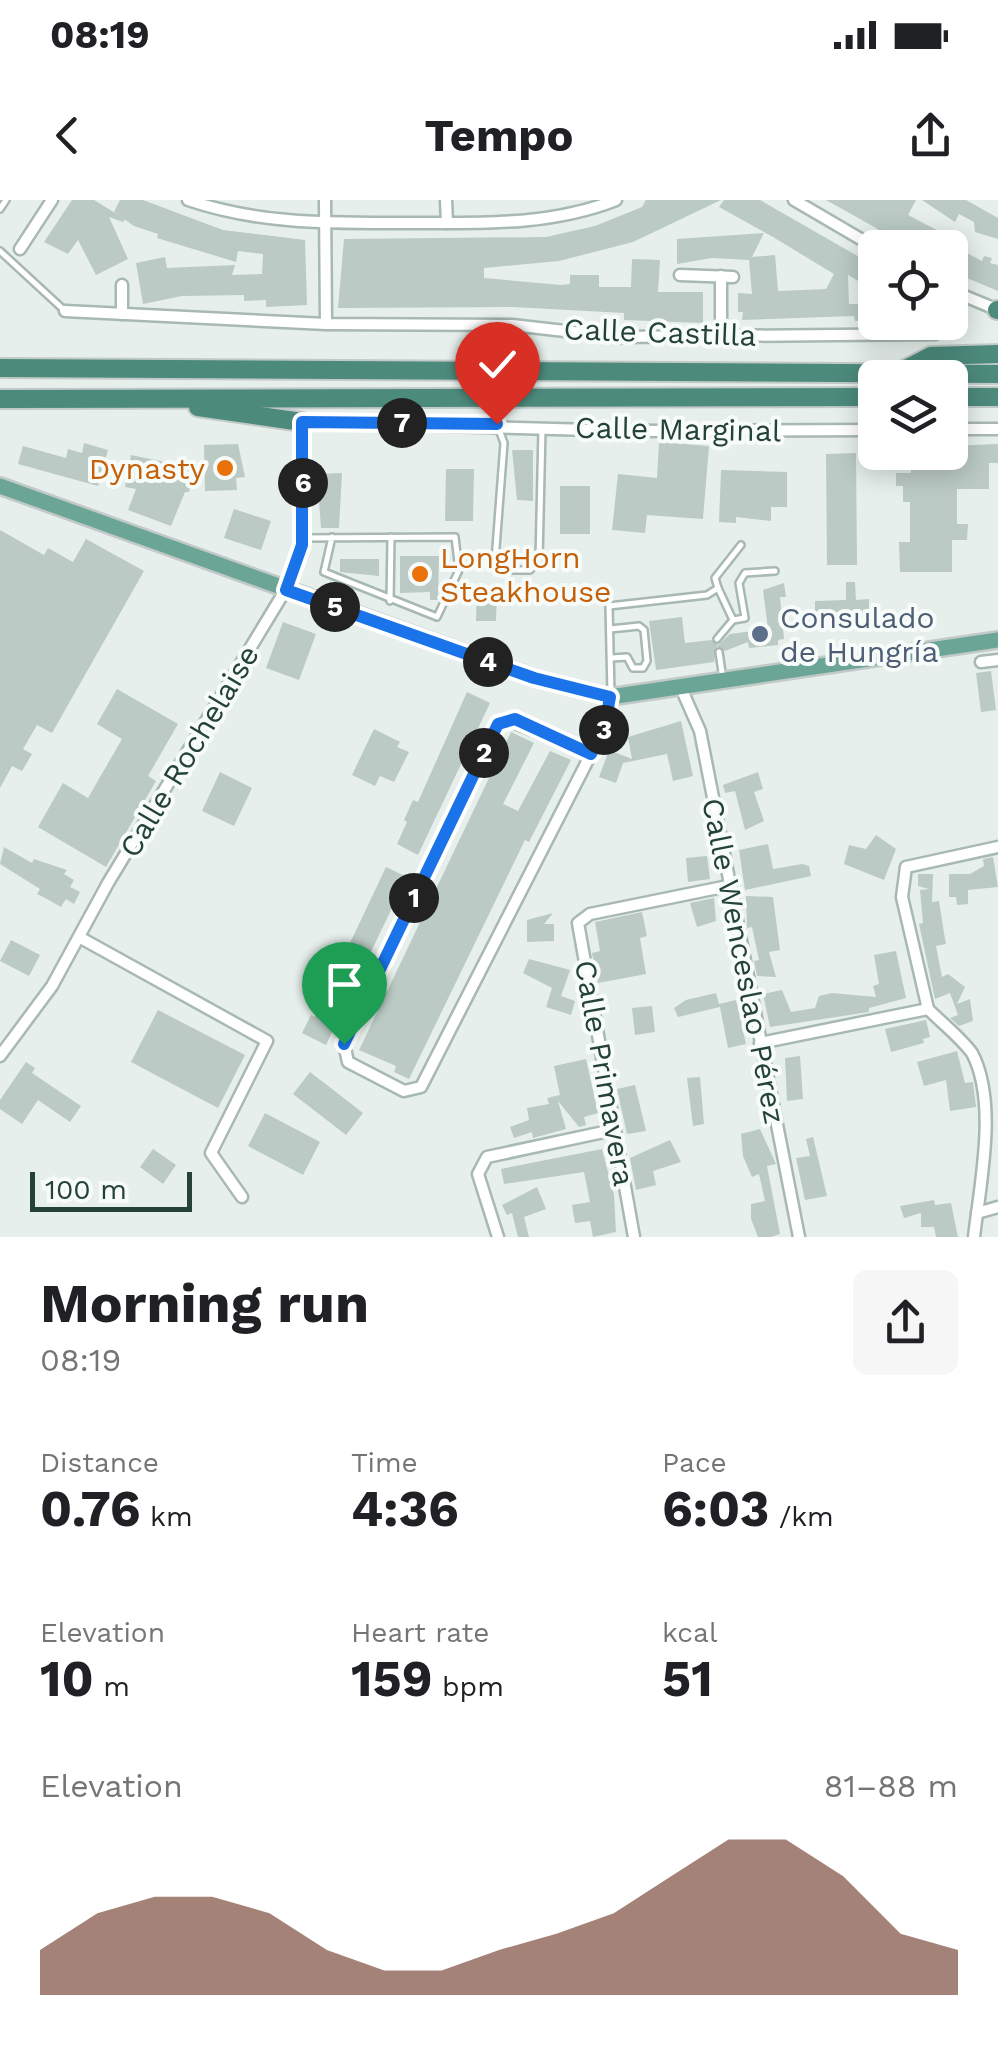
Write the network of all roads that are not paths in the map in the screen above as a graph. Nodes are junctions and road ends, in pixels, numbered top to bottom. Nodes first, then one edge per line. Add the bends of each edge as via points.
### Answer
1 (6, 200) edge
2 (52, 200) edge
3 (188, 200) edge
4 (325, 200) edge
5 (446, 200) edge
6 (616, 200) edge
7 (794, 200) edge
8 (0, 208) edge
9 (325, 223) junction
10 (446, 223) junction
11 (858, 237) edge
12 (20, 249) dead end
13 (0, 251) edge
14 (680, 276) dead end
15 (122, 285) dead end
16 (968, 298) edge
17 (998, 310) edge
18 (65, 312) joint
19 (122, 314) junction
20 (326, 324) junction
21 (858, 335) edge
22 (722, 336) junction
23 (998, 354) edge
24 (923, 360) edge
25 (0, 368) edge
26 (858, 374) edge
27 (968, 374) edge
28 (998, 374) edge
29 (858, 397) edge
30 (968, 397) edge
31 (998, 397) edge
32 (0, 398) edge
33 (138, 398) junction
34 (302, 422) junction
35 (497, 424) junction
36 (542, 426) junction
37 (968, 429) edge
38 (998, 429) edge
39 (858, 430) edge
40 (0, 486) edge
41 (332, 537) junction
42 (391, 537) junction
43 (303, 538) junction
44 (741, 545) dead end
45 (775, 571) dead end
46 (718, 588) junction
47 (286, 590) junction
48 (390, 601) junction
49 (733, 620) junction
50 (610, 629) junction
51 (717, 639) dead end
52 (998, 640) edge
53 (719, 652) dead end
54 (611, 658) junction
55 (998, 660) edge
56 (982, 662) dead end
57 (724, 681) junction
58 (681, 688) junction
59 (610, 697) junction
60 (591, 754) junction
61 (998, 847) edge
62 (728, 886) junction
63 (79, 938) junction
64 (928, 1009) junction
65 (760, 1043) junction
66 (0, 1056) edge
67 (613, 1130) junction
68 (242, 1196) dead end
69 (998, 1208) edge
70 (977, 1213) junction
71 (498, 1237) edge
72 (634, 1237) edge
73 (799, 1237) edge
74 (974, 1237) edge

1 - 8 lane
2 - 12 street
3 - 9 street via 267,220
4 - 9 street
5 - 10 street
6 - 10 street via 532,221
7 - 11 street
9 - 10 street
9 - 20 street
13 - 18 lane
14 - 22 street via 728,277
15 - 19 street
16 - 17 street
18 - 19 street, Calle Castilla
19 - 20 street, Calle Castilla
20 - 22 street, Calle Castilla via 512,324 618,336
21 - 22 street, Calle Castilla
23 - 24 highway
25 - 26 highway
27 - 28 highway
29 - 33 highway
30 - 31 highway
32 - 33 highway
33 - 34 highway
34 - 35 street, Calle Marginal
34 - 43 street, Calle Rochelaise
35 - 36 street, Calle Marginal
35 - 36 lane via 504,443 495,561 502,570 530,570 539,560
36 - 39 street, Calle Marginal
37 - 38 street
40 - 47 main road
41 - 42 lane
41 - 43 lane
41 - 48 lane via 324,572
42 - 48 lane
42 - 48 lane via 455,537 459,570 437,617
43 - 47 street, Calle Rochelaise
44 - 46 lane via 715,578
45 - 49 lane via 744,573 739,583 745,618
46 - 49 lane
46 - 50 lane via 707,595 609,606
47 - 59 main road via 534,678
47 - 63 street, Calle Rochelaise
49 - 51 lane
50 - 54 lane
50 - 54 lane via 644,630 647,661 633,668 628,657
52 - 57 main road
53 - 57 lane
54 - 59 lane
55 - 56 street
57 - 58 main road
58 - 59 main road
58 - 62 street, Calle Wenceslao Pérez via 700,731
59 - 60 street
60 - 60 street via 421,1088 404,1092 348,1062 344,1044 498,724 515,719
61 - 64 street via 906,867 902,897
62 - 65 street, Calle Wenceslao Pérez
62 - 67 street, Calle Primavera via 590,914 578,924
63 - 66 street, Calle Rochelaise
63 - 68 street via 267,1041 211,1153
64 - 65 street
64 - 70 street via 971,1052 984,1077 988,1167
65 - 73 street, Calle Wenceslao Pérez
67 - 71 street via 488,1157 478,1174
67 - 72 street, Calle Primavera
69 - 70 street
70 - 74 street

